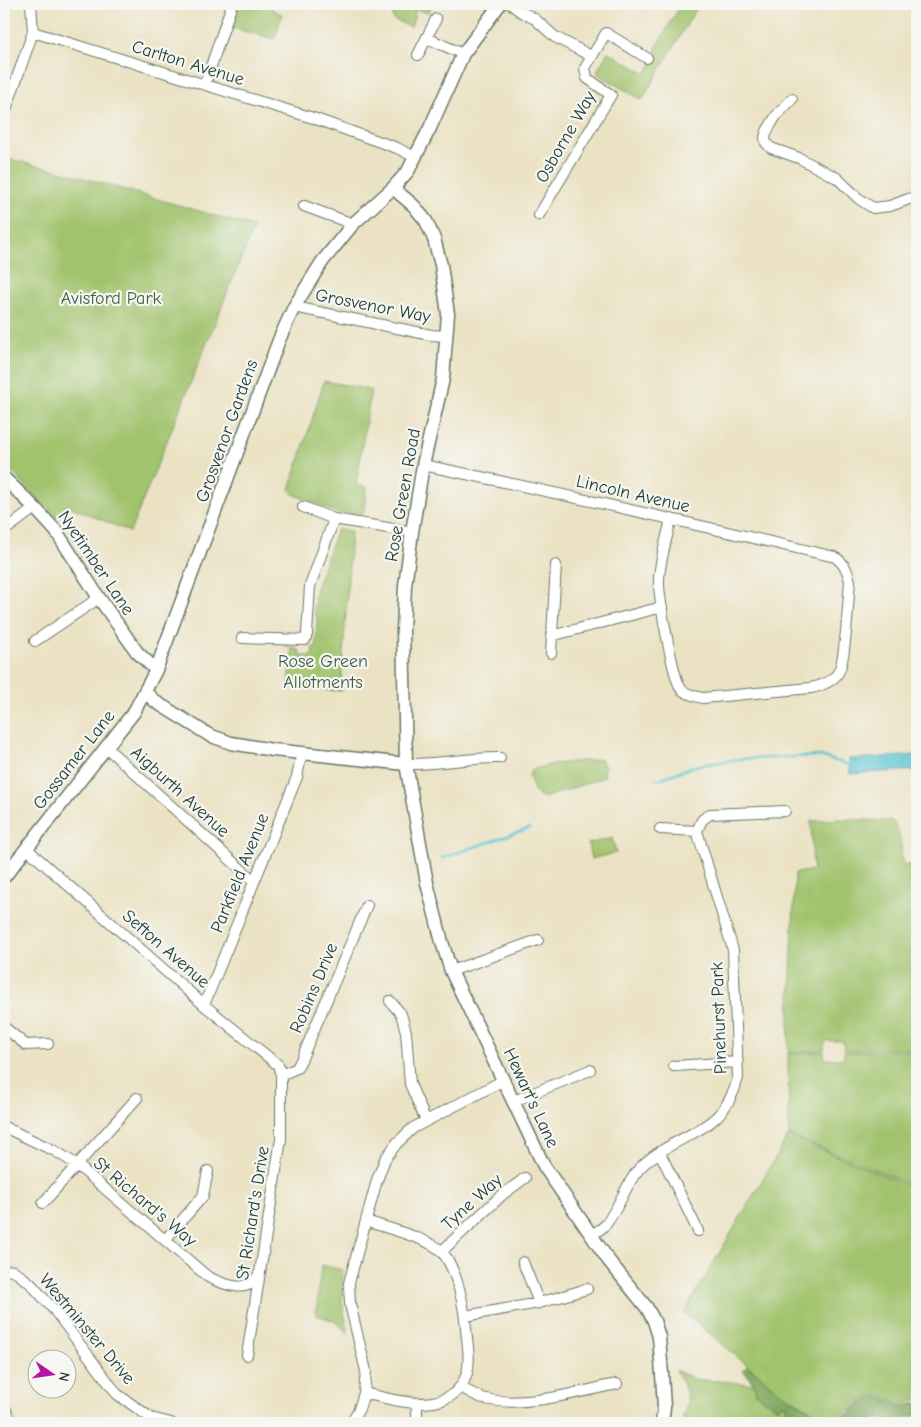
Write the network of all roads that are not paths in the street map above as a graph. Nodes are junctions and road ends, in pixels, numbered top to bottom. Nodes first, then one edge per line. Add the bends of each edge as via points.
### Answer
1 (31, 4) edge
2 (232, 4) edge
3 (500, 4) edge
4 (511, 4) edge
5 (436, 18) dead end
6 (33, 32) junction
7 (427, 38) junction
8 (463, 54) junction
9 (418, 55) dead end
10 (591, 56) junction
11 (647, 58) dead end
12 (205, 84) junction
13 (792, 99) dead end
14 (4, 115) edge
15 (416, 157) junction
16 (393, 188) junction
17 (917, 196) edge
18 (304, 206) dead end
19 (539, 215) dead end
20 (353, 224) junction
21 (294, 307) junction
22 (447, 336) junction
23 (423, 465) junction
24 (4, 478) edge
25 (303, 507) dead end
26 (35, 508) junction
27 (671, 518) junction
28 (334, 519) junction
29 (4, 531) edge
30 (412, 532) junction
31 (556, 565) dead end
32 (99, 598) junction
33 (662, 607) junction
34 (552, 636) junction
35 (242, 638) dead end
36 (35, 641) dead end
37 (551, 653) dead end
38 (156, 670) junction
39 (146, 693) junction
40 (134, 712) joint
41 (107, 748) junction
42 (302, 752) junction
43 (500, 758) dead end
44 (406, 764) junction
45 (785, 811) dead end
46 (660, 829) dead end
47 (697, 831) junction
48 (26, 848) junction
49 (4, 877) edge
50 (254, 881) junction
51 (367, 904) dead end
52 (538, 940) dead end
53 (451, 971) junction
54 (390, 1001) dead end
55 (204, 1005) junction
56 (4, 1027) edge
57 (48, 1044) dead end
58 (738, 1062) junction
59 (674, 1066) dead end
60 (590, 1070) dead end
61 (281, 1076) junction
62 (504, 1080) junction
63 (137, 1098) dead end
64 (514, 1101) junction
65 (426, 1121) junction
66 (4, 1127) edge
67 (660, 1153) junction
68 (76, 1164) junction
69 (208, 1172) dead end
70 (525, 1178) dead end
71 (43, 1203) dead end
72 (366, 1221) junction
73 (698, 1231) dead end
74 (591, 1236) junction
75 (165, 1240) junction
76 (442, 1252) junction
77 (523, 1262) dead end
78 (4, 1270) edge
79 (260, 1272) junction
80 (587, 1289) dead end
81 (539, 1303) junction
82 (465, 1316) junction
83 (247, 1355) dead end
84 (617, 1384) dead end
85 (461, 1388) junction
86 (364, 1393) junction
87 (417, 1404) junction
88 (4, 1406) edge
89 (12, 1423) edge
90 (171, 1423) edge
91 (351, 1423) edge
92 (417, 1423) edge
93 (662, 1423) edge

1 - 6 street
2 - 12 street
3 - 8 street
4 - 10 street via 535,19 555,38
5 - 7 street
6 - 12 street, Carlton Avenue
6 - 14 street
7 - 8 street
7 - 9 street
8 - 15 street
10 - 11 street, Osborne Way via 606,33
10 - 19 street, Osborne Way via 585,68 588,78 611,95
12 - 15 street, Carlton Avenue via 398,148
13 - 17 street via 767,131 766,143 771,148 837,178 873,208 890,206
15 - 16 street
16 - 20 street, Grosvenor Gardens
16 - 22 street, Rose Green Road via 420,213 434,239 448,314
18 - 20 street
20 - 21 street, Grosvenor Gardens via 322,262
21 - 22 street, Grosvenor Way via 431,336
21 - 38 street, Grosvenor Gardens
22 - 23 street, Rose Green Road via 443,378
23 - 27 street, Lincoln Avenue
23 - 30 street, Rose Green Road
24 - 26 street, Nyetimber Lane
25 - 28 street
26 - 29 street
26 - 32 street, Nyetimber Lane via 56,531
27 - 33 street via 659,579
27 - 33 street, Lincoln Avenue via 835,557 843,562 850,582 843,660 838,673 820,686 703,698 690,695 677,682
28 - 30 street
28 - 35 street via 310,586 305,640
30 - 44 street, Rose Green Road via 403,631
31 - 34 street
32 - 36 street
32 - 38 street, Nyetimber Lane via 137,652
33 - 34 street
34 - 37 street
38 - 39 street, Grosvenor Gardens
39 - 40 street, Grosvenor Gardens
39 - 42 street via 220,740
40 - 41 street, Gossamer Lane
41 - 48 street, Gossamer Lane
41 - 50 street, Aigburth Avenue
42 - 44 street
42 - 50 street, Parkfield Avenue via 297,777
43 - 44 street
44 - 53 street, Hewart's Lane via 427,883
45 - 47 street via 710,814 702,820
46 - 47 street
47 - 58 street, Pinehurst Park via 733,950
48 - 49 street, Gossamer Lane
48 - 55 street, Sefton Avenue
50 - 55 street, Parkfield Avenue
51 - 61 street, Robins Drive via 302,1058 297,1068
52 - 53 street
53 - 62 street, Hewart's Lane
54 - 65 street via 400,1014 406,1032 410,1084
55 - 61 street, Sefton Avenue via 278,1065
56 - 57 street via 26,1045
58 - 59 street
58 - 67 street, Pinehurst Park via 734,1092 719,1116
60 - 64 street
61 - 79 street, St Richard's Drive via 280,1149
62 - 64 street, Hewart's Lane
62 - 65 street
63 - 68 street
64 - 74 street, Hewart's Lane via 544,1166
65 - 72 street via 397,1143 385,1160
66 - 68 street, St Richard's Way
67 - 73 street
67 - 74 street, Pinehurst Park via 636,1174 605,1225
68 - 71 street
68 - 75 street, St Richard's Way
69 - 75 street via 203,1196
70 - 76 street, Tyne Way via 502,1195
72 - 76 street via 427,1242
72 - 86 street via 350,1283 350,1304 366,1371
74 - 93 street, Hewart's Lane via 647,1308 654,1322 659,1337 662,1374
75 - 79 street, St Richard's Way via 208,1277 222,1283 242,1287 250,1285
76 - 82 street via 452,1268
77 - 81 street
78 - 90 street, Westminster Drive via 14,1272 30,1283 117,1394 151,1418
79 - 83 street, St Richard's Drive
80 - 81 street
81 - 82 street
82 - 85 street via 467,1372
84 - 85 street via 532,1401 507,1402 485,1399
85 - 87 street via 442,1400
86 - 87 street
86 - 91 street
87 - 92 street
88 - 89 street

